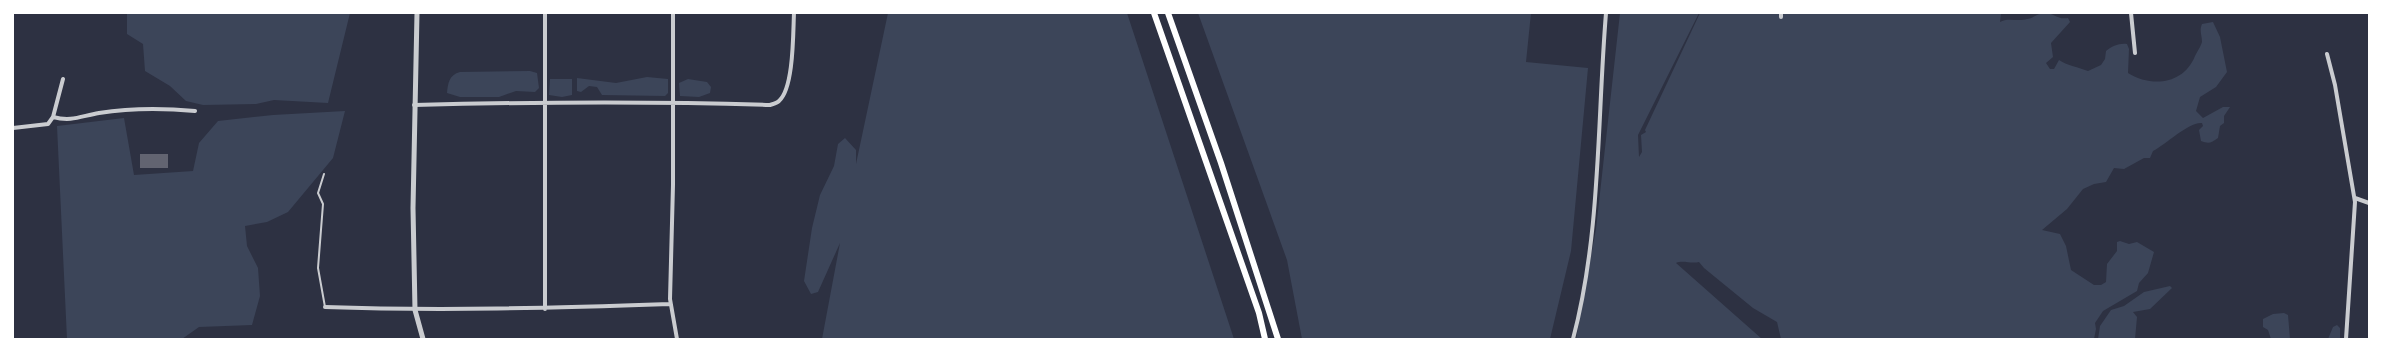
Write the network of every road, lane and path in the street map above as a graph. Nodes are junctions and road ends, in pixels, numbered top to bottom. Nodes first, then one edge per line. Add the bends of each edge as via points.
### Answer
1 (417, 13) edge
2 (545, 13) edge
3 (673, 13) edge
4 (794, 13) edge
5 (1154, 13) edge
6 (1168, 13) edge
7 (1606, 13) edge
8 (2131, 13) edge
9 (2135, 53) dead end
10 (2327, 54) dead end
11 (63, 79) dead end
12 (544, 101) junction
13 (673, 102) junction
14 (414, 105) junction
15 (195, 111) dead end
16 (53, 117) junction
17 (13, 128) edge
18 (324, 174) dead end
19 (2355, 198) junction
20 (2369, 203) edge
21 (670, 304) junction
22 (325, 307) joint
23 (545, 309) junction
24 (415, 310) junction
25 (423, 339) edge
26 (677, 339) edge
27 (1265, 339) edge
28 (1278, 339) edge
29 (1573, 339) edge
30 (2346, 339) edge

1 - 14 street
2 - 12 street
3 - 13 street
4 - 13 street via 791,68 779,101 770,105
5 - 27 main road via 1251,291
6 - 28 main road via 1224,171
7 - 29 street via 1599,166 1588,259
8 - 9 street
10 - 19 street
11 - 16 street
12 - 13 street
12 - 14 street
12 - 23 street
13 - 21 street
14 - 24 street
15 - 16 street via 165,108 99,113 66,121
16 - 17 street via 48,124
18 - 22 lane via 318,194 323,204 318,268
19 - 20 street
19 - 30 street
21 - 23 street
21 - 26 street
22 - 24 street
23 - 24 street
24 - 25 street

